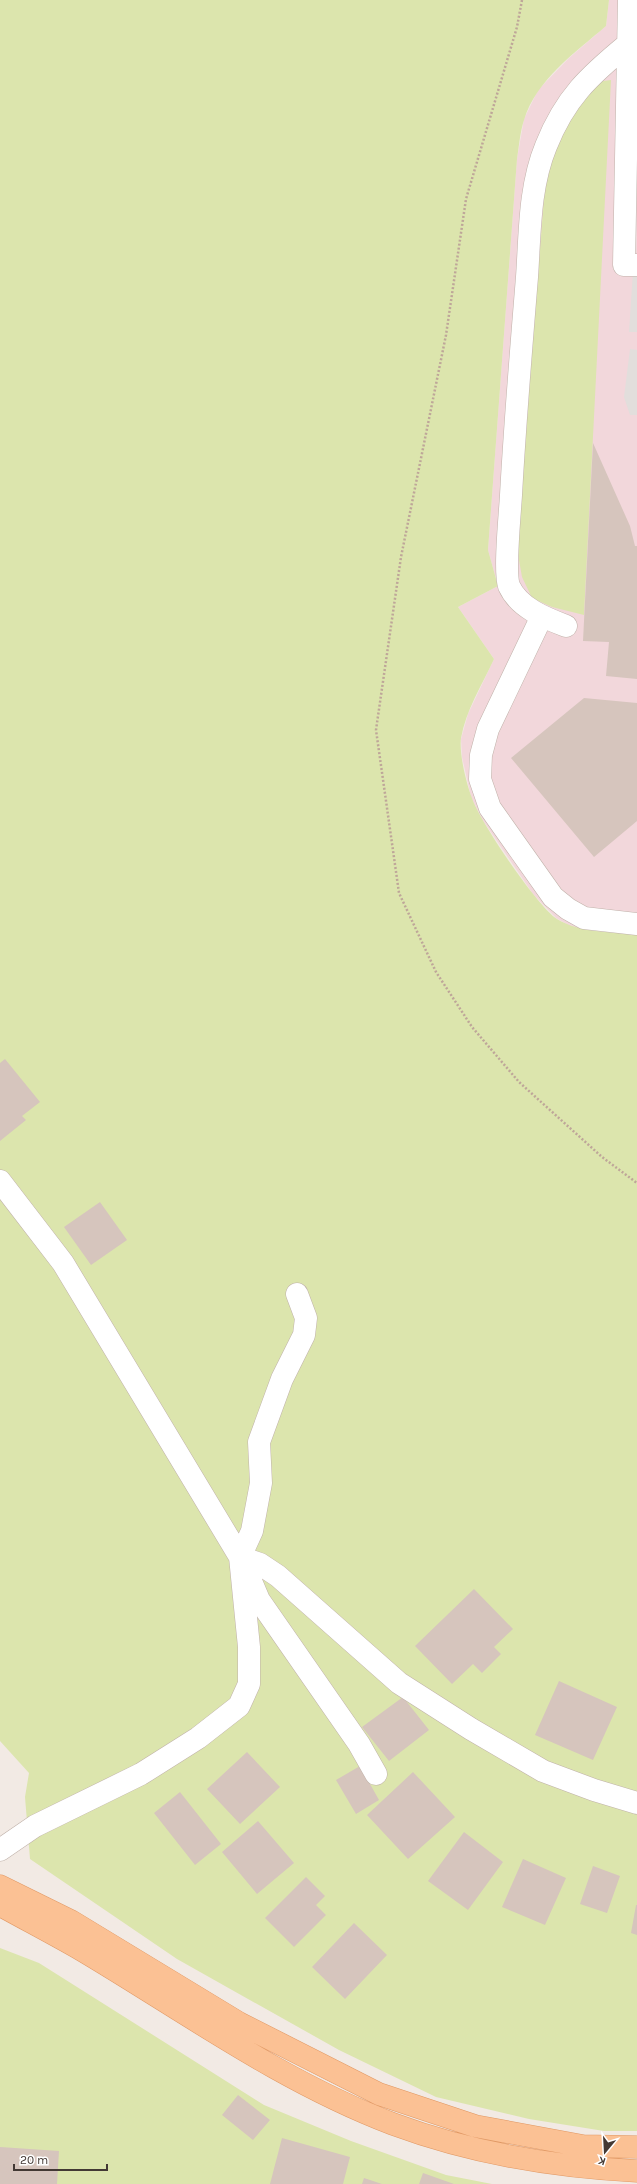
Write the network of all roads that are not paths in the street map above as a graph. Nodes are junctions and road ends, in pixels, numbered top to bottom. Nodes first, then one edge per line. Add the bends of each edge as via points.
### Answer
1 (629, 0) edge
2 (633, 44) edge
3 (637, 265) edge
4 (542, 616) junction
5 (566, 626) dead end
6 (637, 924) edge
7 (0, 1181) edge
8 (297, 1294) dead end
9 (240, 1557) junction
10 (376, 1774) dead end
11 (637, 1803) edge
12 (0, 1850) edge
13 (0, 1886) edge
14 (0, 1905) edge
15 (637, 2147) edge
16 (637, 2171) edge

1 - 2 street
2 - 3 street via 624,265
2 - 4 street via 602,65 575,91 556,121 538,168 532,207 516,406 508,555 509,585 523,604
4 - 5 street
4 - 6 street via 488,728 480,779 490,808 553,897 584,918
7 - 9 street via 63,1263
8 - 9 street via 306,1318 304,1335 282,1379 259,1442 261,1483 252,1530
9 - 10 street via 259,1600 360,1744
9 - 11 street via 260,1564 278,1576 399,1683 471,1729 543,1771
9 - 12 street via 249,1647 249,1684 239,1706 198,1738 141,1774 35,1826
13 - 15 main road via 70,1921 239,2023 379,2094 475,2126 583,2146
14 - 16 main road via 80,1949 262,2062 341,2102 394,2124 450,2142 521,2160 588,2169

